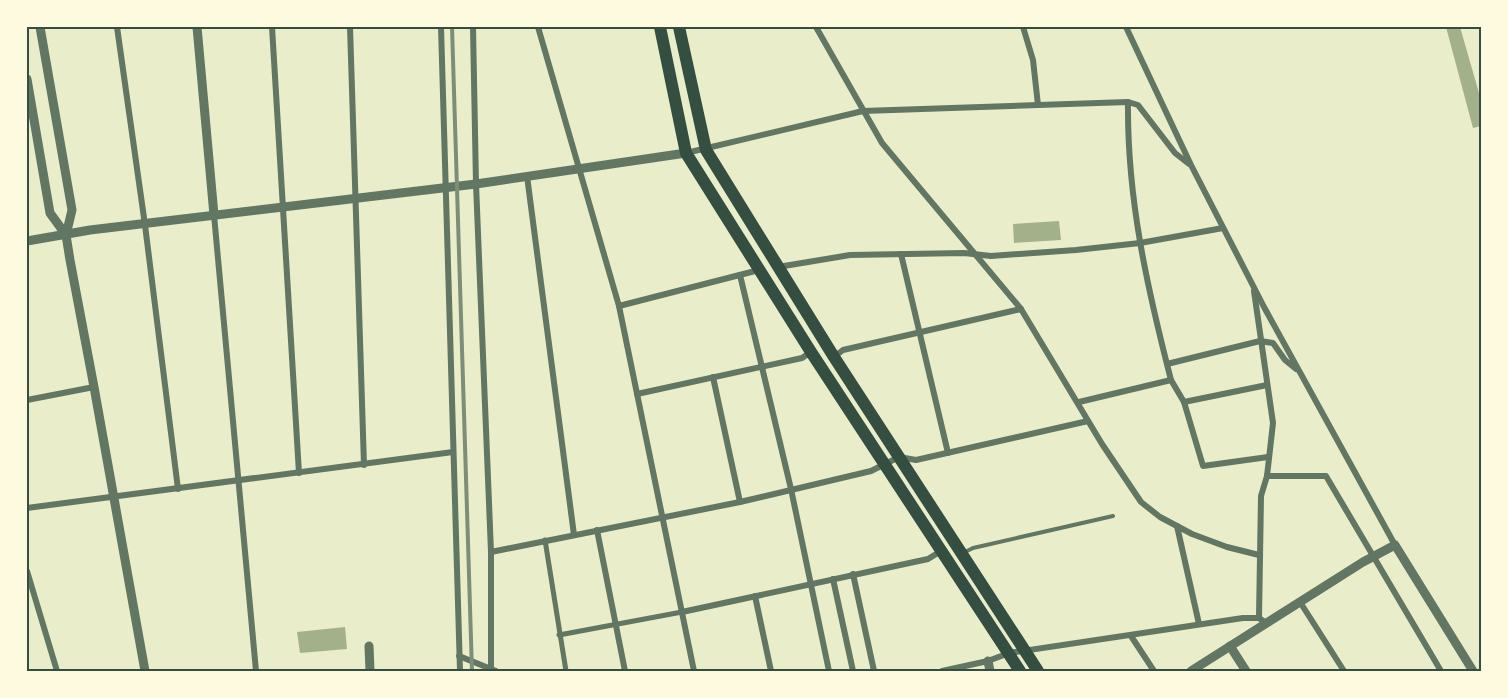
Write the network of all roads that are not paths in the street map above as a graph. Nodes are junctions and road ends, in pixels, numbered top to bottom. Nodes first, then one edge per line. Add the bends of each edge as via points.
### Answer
1 (40, 27) edge
2 (117, 27) edge
3 (197, 27) edge
4 (272, 27) edge
5 (350, 27) edge
6 (441, 27) edge
7 (473, 27) edge
8 (538, 27) edge
9 (660, 27) edge
10 (679, 27) edge
11 (816, 27) edge
12 (1023, 27) edge
13 (1126, 27) edge
14 (27, 79) edge
15 (1128, 102) junction
16 (1038, 105) junction
17 (863, 111) junction
18 (706, 150) junction
19 (686, 153) junction
20 (1191, 165) junction
21 (579, 169) junction
22 (526, 176) junction
23 (476, 184) junction
24 (447, 187) junction
25 (356, 198) junction
26 (283, 207) junction
27 (214, 215) junction
28 (145, 225) junction
29 (1223, 228) junction
30 (66, 235) junction
31 (27, 241) edge
32 (1140, 243) junction
33 (901, 254) junction
34 (978, 256) junction
35 (777, 268) junction
36 (759, 270) junction
37 (740, 275) junction
38 (1254, 286) junction
39 (619, 306) junction
40 (1021, 309) junction
41 (918, 333) junction
42 (1260, 341) junction
43 (811, 352) junction
44 (834, 357) junction
45 (1167, 364) junction
46 (761, 366) junction
47 (1299, 371) junction
48 (713, 377) junction
49 (1171, 380) junction
50 (1267, 385) junction
51 (94, 387) junction
52 (637, 394) junction
53 (27, 400) edge
54 (1079, 402) junction
55 (1184, 402) junction
56 (1088, 421) junction
57 (453, 452) junction
58 (948, 453) junction
59 (898, 457) junction
60 (1268, 457) junction
61 (885, 464) junction
62 (364, 465) junction
63 (299, 473) junction
64 (1267, 476) junction
65 (238, 480) junction
66 (178, 489) junction
67 (791, 489) junction
68 (113, 497) junction
69 (740, 502) junction
70 (27, 508) edge
71 (1113, 516) dead end
72 (662, 517) junction
73 (1177, 526) junction
74 (597, 530) junction
75 (574, 535) junction
76 (545, 540) junction
77 (1395, 545) junction
78 (941, 551) junction
79 (491, 552) junction
80 (962, 554) junction
81 (1258, 555) junction
82 (1373, 557) junction
83 (27, 571) edge
84 (853, 574) junction
85 (833, 579) junction
86 (810, 584) junction
87 (755, 596) junction
88 (1300, 602) junction
89 (682, 612) junction
90 (1262, 620) junction
91 (617, 623) junction
92 (1199, 624) junction
93 (559, 634) junction
94 (1131, 636) junction
95 (369, 646) dead end
96 (1230, 646) junction
97 (1026, 652) junction
98 (1009, 653) junction
99 (459, 656) junction
100 (989, 666) edge
101 (1206, 667) edge
102 (493, 670) edge
103 (57, 671) edge
104 (145, 671) edge
105 (256, 671) edge
106 (370, 671) edge
107 (460, 671) edge
108 (566, 671) edge
109 (623, 671) edge
110 (694, 671) edge
111 (771, 671) edge
112 (829, 671) edge
113 (853, 671) edge
114 (874, 671) edge
115 (943, 671) edge
116 (1020, 671) edge
117 (1038, 671) edge
118 (1154, 671) edge
119 (1191, 671) edge
120 (1246, 671) edge
121 (1344, 671) edge
122 (1441, 671) edge
123 (1473, 671) edge

1 - 30 street via 72,210
2 - 28 street
3 - 27 street
4 - 26 street
5 - 25 street
6 - 24 street
7 - 23 street
8 - 21 street
9 - 19 main road
10 - 18 main road
11 - 17 street
12 - 16 street via 1034,67
13 - 20 street
14 - 30 street via 50,213
15 - 16 street
15 - 20 street via 1138,105 1175,153
15 - 32 street via 1131,188
16 - 17 street
17 - 18 street
17 - 34 street via 882,143
18 - 19 street
18 - 35 main road
19 - 21 street
19 - 36 main road
20 - 29 street
21 - 22 street
21 - 39 street
22 - 23 street
22 - 75 street
23 - 24 street
23 - 79 street
24 - 25 street
24 - 57 street
25 - 26 street
25 - 62 street
26 - 27 street
26 - 63 street
27 - 28 street
27 - 65 street
28 - 30 street
28 - 66 street
29 - 32 street
29 - 38 street
30 - 31 street
30 - 51 street
32 - 34 street
32 - 45 street
33 - 34 street
33 - 35 street via 850,255
33 - 41 street
34 - 40 street
35 - 44 main road
36 - 37 street
36 - 43 main road
37 - 39 street
37 - 46 street
38 - 42 street
38 - 47 street
39 - 52 street
40 - 41 street
40 - 54 street
41 - 44 street via 843,350
41 - 58 street
42 - 45 street
42 - 47 street via 1273,343
42 - 50 street
43 - 46 street via 802,358
43 - 61 main road
44 - 59 main road
45 - 49 street
46 - 48 street
46 - 67 street
47 - 77 street
48 - 52 street
48 - 69 street
49 - 54 street
49 - 55 street
50 - 55 street
50 - 60 street via 1273,423
51 - 53 street
51 - 68 street
52 - 72 street
54 - 56 street
55 - 60 street via 1203,466
56 - 58 street
56 - 73 street via 1141,502
57 - 62 street
57 - 99 street
58 - 59 street via 916,460
59 - 61 street
59 - 80 main road
60 - 64 street
61 - 67 street via 871,471
61 - 78 main road
62 - 63 street
63 - 65 street
64 - 81 street via 1261,496
64 - 82 street via 1326,476
65 - 66 street
65 - 105 street
66 - 68 street
67 - 69 street
67 - 86 street
68 - 70 street
68 - 104 street
69 - 72 street
71 - 80 lane via 973,548
72 - 74 street
72 - 89 street
73 - 81 street via 1227,548
73 - 92 street
74 - 75 street
74 - 91 street
75 - 76 street
76 - 79 street
76 - 93 street
77 - 82 street
77 - 123 street
78 - 84 street via 928,559
78 - 98 main road
79 - 102 street
80 - 97 main road
81 - 90 street
82 - 88 street
82 - 122 street
83 - 103 street
84 - 85 street
84 - 114 street
85 - 86 street
85 - 113 street
86 - 87 street
86 - 112 street
87 - 89 street
87 - 111 street
88 - 90 street
88 - 121 street
89 - 91 street
89 - 110 street
90 - 92 street via 1243,618
90 - 96 street
91 - 93 street
91 - 109 street
92 - 94 street
93 - 108 street
94 - 97 street
94 - 118 street
95 - 106 street
96 - 101 street
96 - 120 street
97 - 98 street
97 - 117 main road
98 - 100 street
98 - 116 main road
99 - 102 street
99 - 107 street
100 - 115 street
101 - 119 street

